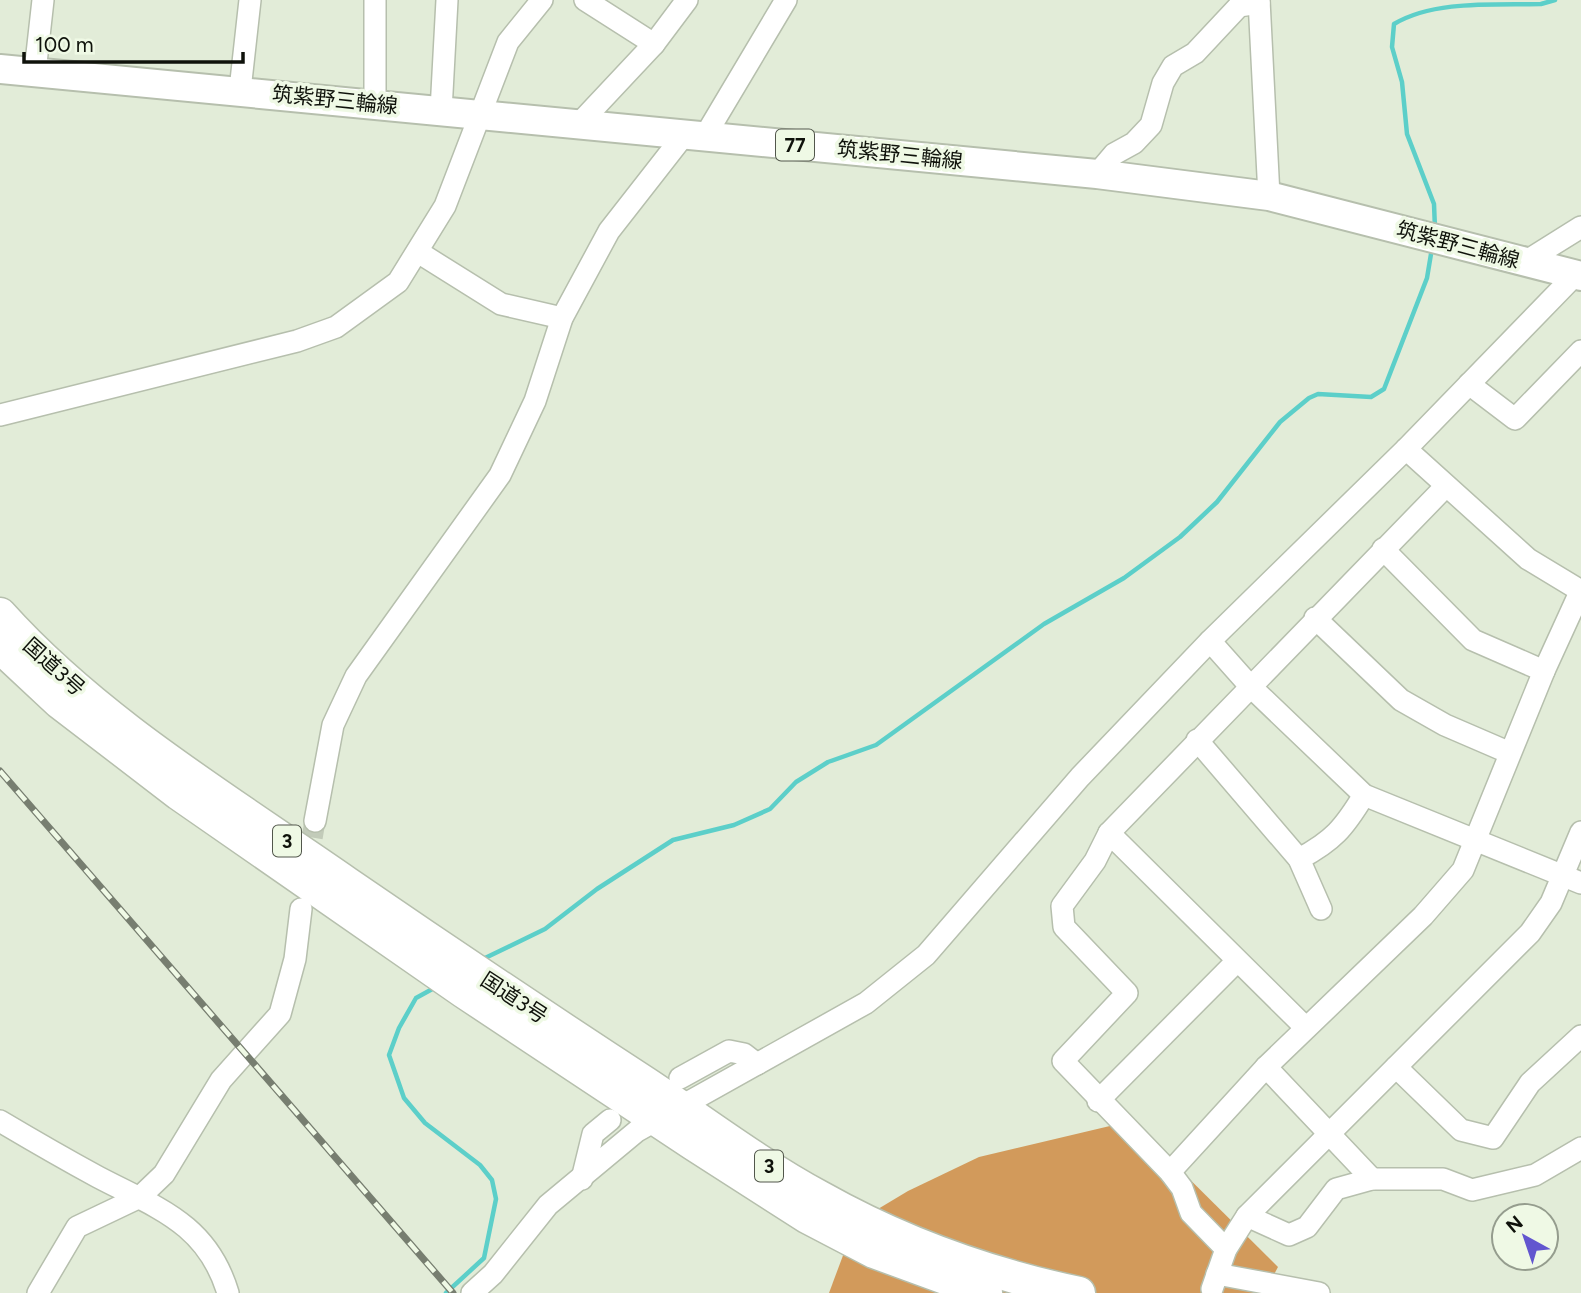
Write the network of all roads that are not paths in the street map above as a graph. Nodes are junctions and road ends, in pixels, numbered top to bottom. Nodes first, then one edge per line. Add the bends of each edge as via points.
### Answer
1 (43, 0) edge
2 (250, 0) edge
3 (376, 0) edge
4 (447, 0) edge
5 (542, 0) edge
6 (585, 0) edge
7 (687, 0) edge
8 (786, 0) edge
9 (1259, 1) edge
10 (654, 44) junction
11 (0, 69) edge
12 (35, 72) junction
13 (240, 90) junction
14 (375, 104) junction
15 (441, 111) junction
16 (478, 115) junction
17 (578, 125) junction
18 (694, 135) junction
19 (1097, 174) junction
20 (1269, 196) junction
21 (1581, 227) edge
22 (418, 251) junction
23 (1525, 262) junction
24 (1578, 276) edge
25 (562, 317) junction
26 (1581, 351) edge
27 (1469, 384) junction
28 (0, 415) edge
29 (1406, 449) junction
30 (1445, 487) junction
31 (1383, 549) junction
32 (1581, 590) edge
33 (0, 614) edge
34 (1315, 618) junction
35 (1210, 640) junction
36 (0, 647) edge
37 (1544, 671) junction
38 (1250, 686) junction
39 (114, 731) junction
40 (1197, 740) junction
41 (1510, 753) junction
42 (1364, 796) junction
43 (315, 821) tunnel mouth
44 (1581, 832) edge
45 (1109, 833) junction
46 (1478, 840) junction
47 (1299, 859) junction
48 (1572, 880) edge
49 (300, 909) dead end
50 (1321, 909) dead end
51 (1237, 961) junction
52 (1305, 1027) junction
53 (1581, 1036) edge
54 (1266, 1067) junction
55 (1396, 1067) junction
56 (671, 1101) junction
57 (1098, 1101) junction
58 (610, 1120) dead end
59 (0, 1121) edge
60 (1329, 1132) junction
61 (1581, 1148) edge
62 (1170, 1172) junction
63 (582, 1179) junction
64 (1372, 1179) junction
65 (140, 1197) junction
66 (1247, 1216) junction
67 (1226, 1249) junction
68 (38, 1293) edge
69 (228, 1293) edge
70 (472, 1293) edge
71 (986, 1293) edge
72 (1079, 1293) edge
73 (1319, 1293) edge

1 - 12 street
2 - 13 street
3 - 14 street
4 - 15 street
5 - 16 street via 508,42
6 - 10 street
7 - 10 street
8 - 18 street
9 - 19 street via 1238,6 1195,53 1173,66 1151,125
9 - 20 street
10 - 17 street
11 - 12 main road, 筑紫野三輪線 / 77
12 - 13 main road, 筑紫野三輪線 / 77
13 - 14 main road, 筑紫野三輪線 / 77
14 - 15 main road, 筑紫野三輪線 / 77
15 - 16 main road, 筑紫野三輪線 / 77
16 - 17 main road, 筑紫野三輪線 / 77
16 - 22 street via 445,206
17 - 18 main road, 筑紫野三輪線 / 77
18 - 19 main road, 筑紫野三輪線 / 77
18 - 25 street via 609,231
19 - 20 main road, 筑紫野三輪線 / 77
20 - 23 main road, 筑紫野三輪線 / 77
21 - 23 street
22 - 25 street via 501,304
22 - 28 street via 398,282 336,327 232,358
23 - 24 main road, 筑紫野三輪線 / 77
24 - 27 street
25 - 43 street via 535,401 500,475 356,676 333,725
26 - 27 street via 1515,419
27 - 29 street
29 - 30 street
29 - 35 street
30 - 31 street
30 - 32 street via 1528,559
31 - 34 street
31 - 37 street via 1473,640
32 - 37 street
33 - 39 highway, 国道3号 / 3
34 - 38 street
34 - 41 street via 1401,700
35 - 38 street
35 - 56 street via 1080,777 926,955 866,1003 757,1064
36 - 39 highway, 国道3号 / 3 via 59,702
37 - 41 street
38 - 40 street
38 - 42 street
39 - 56 highway, 国道3号 / 3 via 179,794 475,986
40 - 45 street
40 - 47 street
41 - 46 street
42 - 46 street
42 - 47 street via 1327,844
44 - 48 street
45 - 51 street
45 - 57 street via 1095,862 1062,906 1064,927 1127,993 1063,1061
46 - 48 street
46 - 52 street via 1463,870 1423,916
47 - 50 street
48 - 55 street via 1530,933
49 - 65 street via 295,959 280,1014 221,1080 164,1174
51 - 52 street
51 - 57 street
52 - 54 street
53 - 55 street via 1530,1083 1493,1138 1461,1130
54 - 60 street
54 - 62 street
55 - 60 street
56 - 63 street
56 - 71 highway, 国道3号 / 3 via 807,1217 939,1278
56 - 72 highway, 国道3号 / 3 via 819,1197 891,1233 1030,1283
57 - 62 street
58 - 63 street via 593,1134
59 - 65 street
60 - 64 street
60 - 66 street
61 - 64 street via 1535,1175 1472,1190 1443,1179
62 - 67 street via 1191,1213
63 - 70 street via 548,1205
64 - 66 street via 1336,1189 1307,1227 1289,1236
65 - 68 street via 77,1227
65 - 69 street via 174,1215 205,1244 220,1267
66 - 67 street
67 - 73 street via 1215,1281

